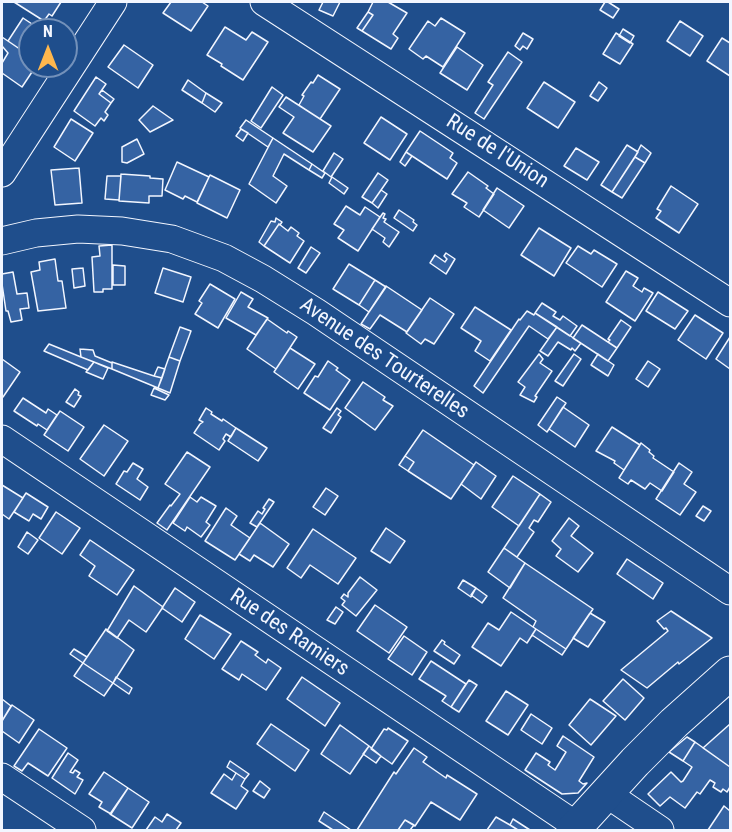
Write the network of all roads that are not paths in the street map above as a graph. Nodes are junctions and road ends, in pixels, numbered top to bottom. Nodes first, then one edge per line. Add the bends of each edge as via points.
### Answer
1 (113, 2) edge
2 (264, 2) edge
3 (2, 173) edge
4 (2, 241) edge
5 (730, 303) edge
6 (2, 440) edge
7 (730, 591) edge
8 (730, 673) edge
9 (2, 777) edge
10 (607, 794) junction
11 (575, 828) edge
12 (82, 831) edge
13 (660, 831) edge

1 - 3 street
2 - 5 street, Rue de l'Union
4 - 7 street, Avenue des Tourterelles via 78,229 122,231 172,239 224,258 316,312
6 - 11 street, Rue des Ramiers
8 - 10 main road via 674,723
9 - 12 street
10 - 11 main road
10 - 13 street

